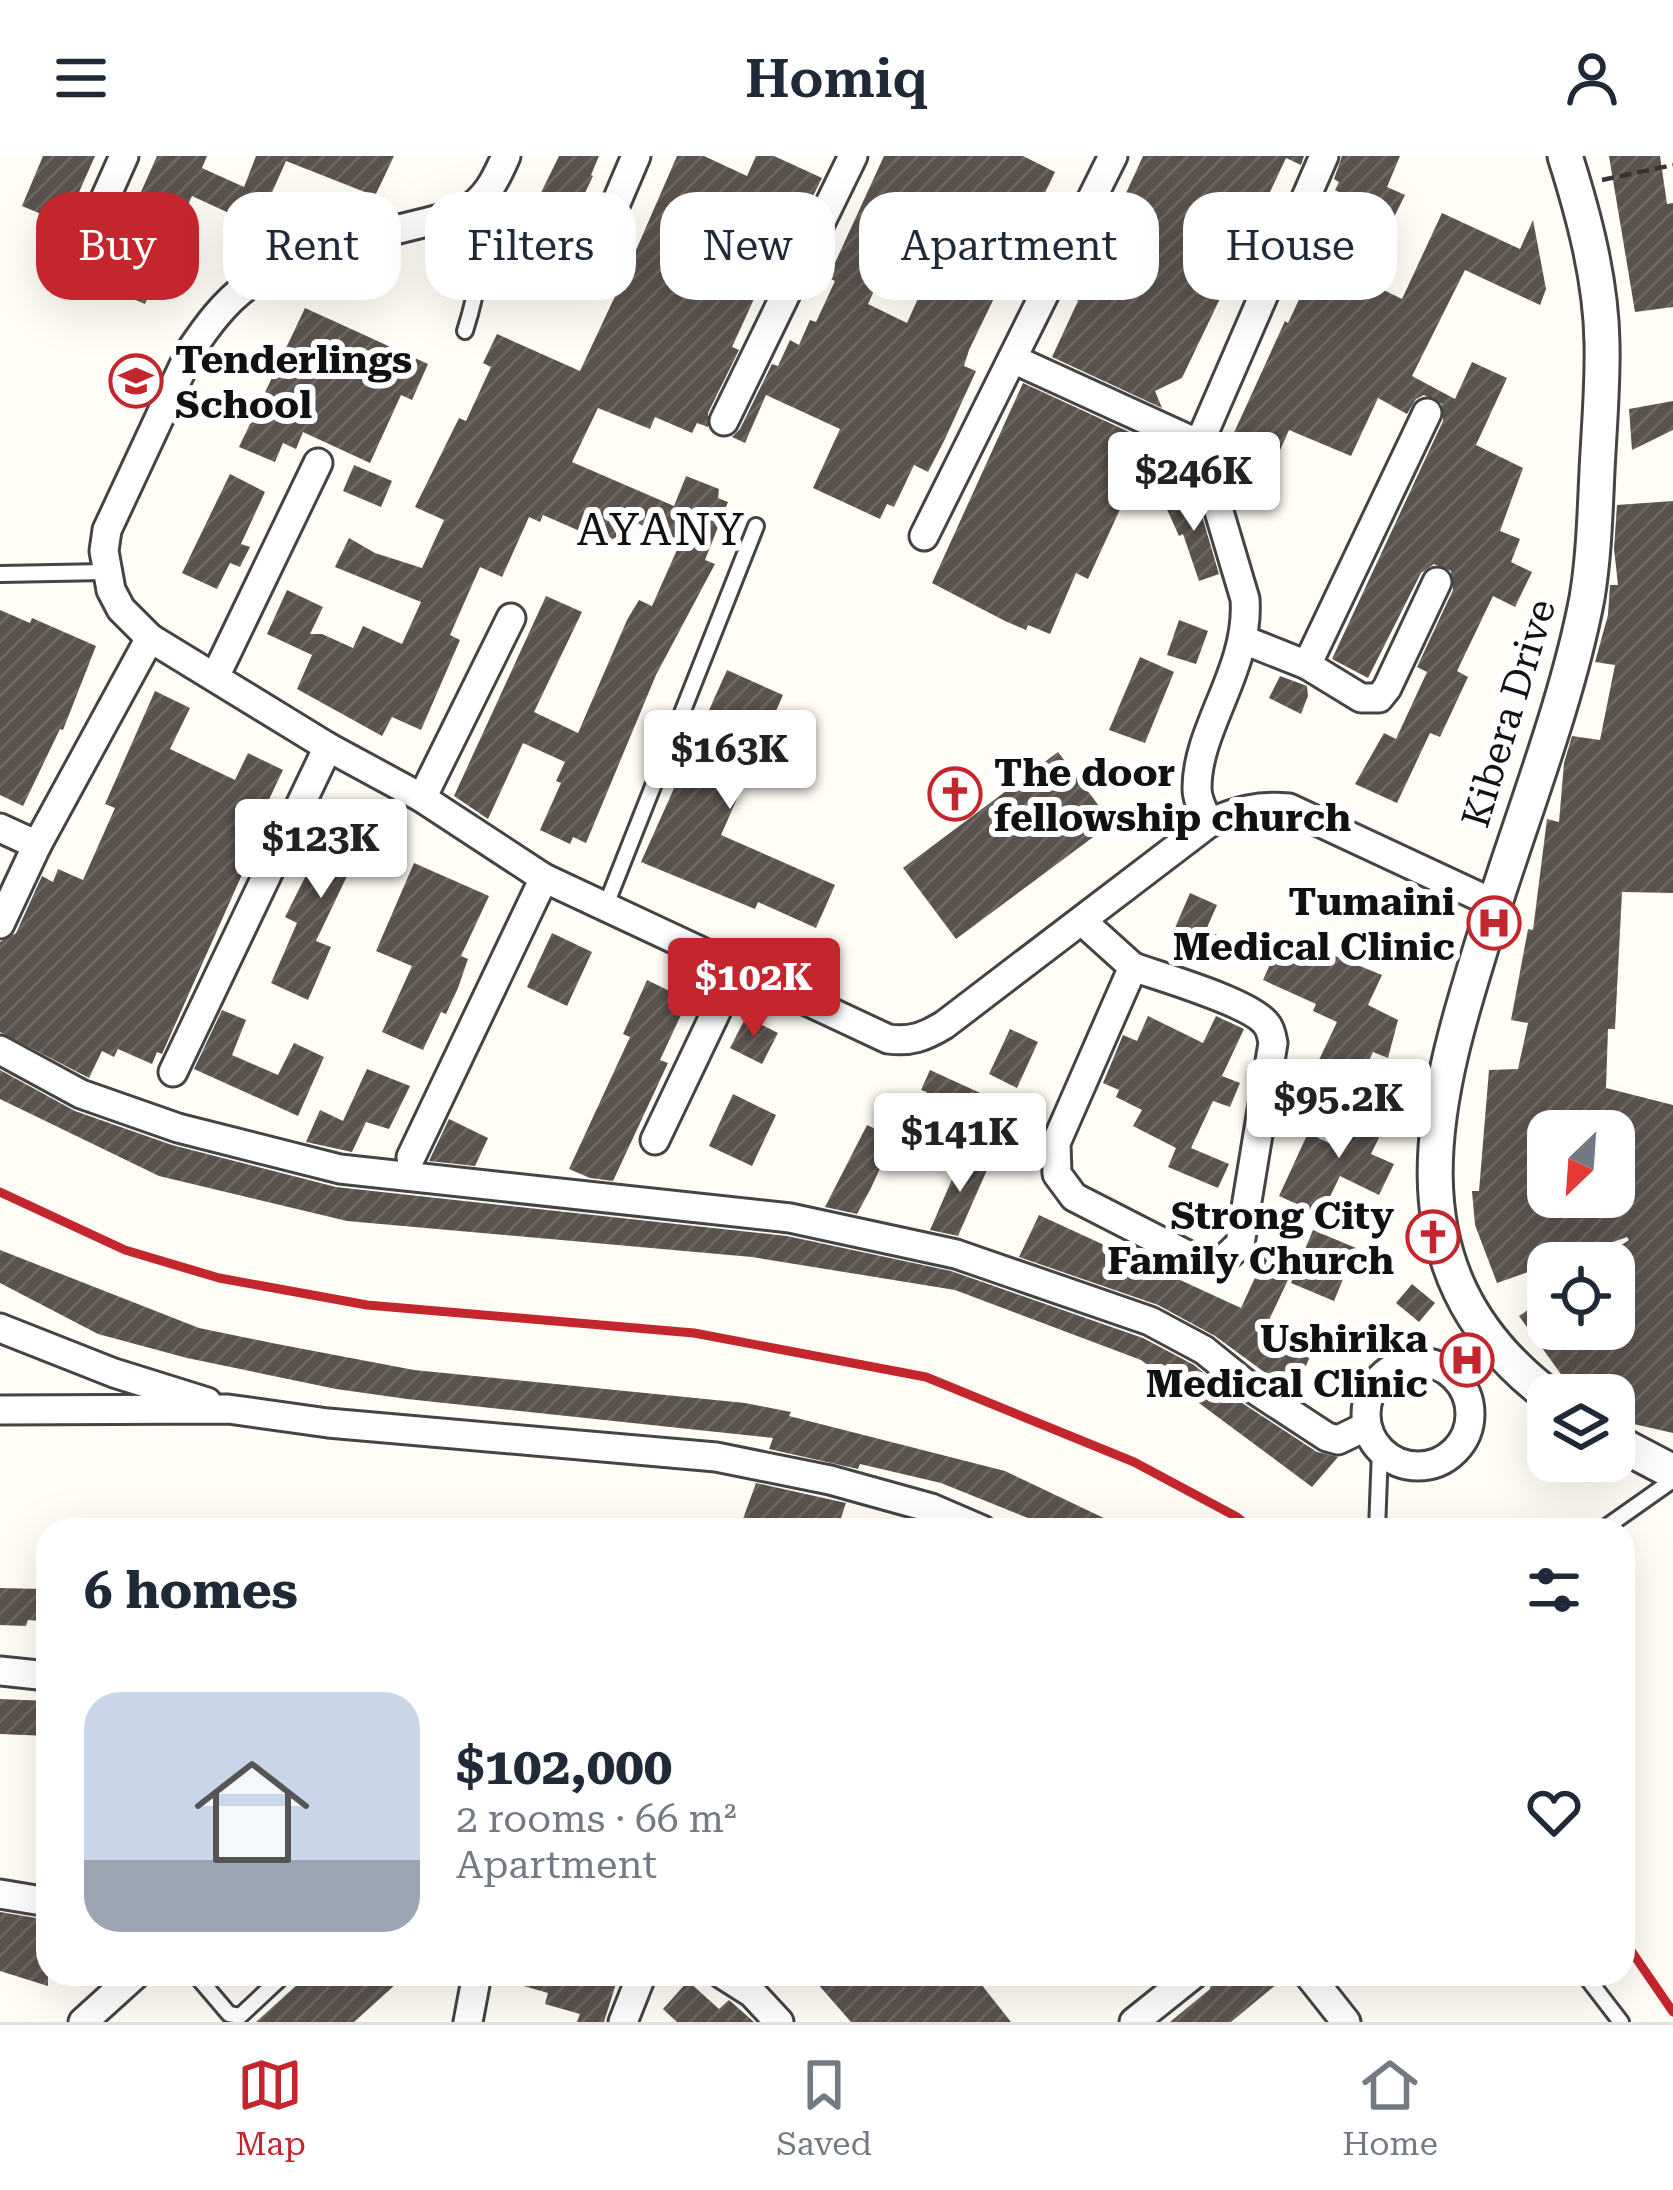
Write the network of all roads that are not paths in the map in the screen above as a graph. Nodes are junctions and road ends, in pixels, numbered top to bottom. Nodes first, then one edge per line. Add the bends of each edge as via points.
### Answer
1 (124, 156) edge
2 (506, 156) edge
3 (636, 156) edge
4 (853, 156) edge
5 (1324, 156) edge
6 (1104, 159) edge
7 (1570, 172) edge
8 (108, 192) edge
9 (486, 192) edge
10 (621, 192) edge
11 (425, 224) edge
12 (474, 300) edge
13 (465, 331) dead end
14 (1013, 358) junction
15 (1426, 413) dead end
16 (724, 421) dead end
17 (1199, 444) junction
18 (318, 463) dead end
19 (756, 526) dead end
20 (923, 536) dead end
21 (106, 572) junction
22 (0, 574) edge
23 (1436, 581) dead end
24 (512, 618) dead end
25 (150, 638) junction
26 (1244, 640) junction
27 (1306, 665) junction
28 (215, 677) junction
29 (328, 747) junction
30 (422, 798) junction
31 (1209, 824) junction
32 (0, 828) edge
33 (37, 844) junction
34 (544, 878) junction
35 (1495, 904) junction
36 (606, 905) junction
37 (1082, 921) junction
38 (0, 924) edge
39 (1133, 967) junction
40 (737, 968) junction
41 (0, 1050) edge
42 (172, 1072) dead end
43 (655, 1140) dead end
44 (411, 1157) dead end
45 (0, 1328) edge
46 (1496, 1350) junction
47 (1527, 1377) edge
48 (1456, 1378) junction
49 (228, 1409) junction
50 (0, 1410) edge
51 (1374, 1438) junction
52 (1635, 1453) edge
53 (1673, 1476) edge
54 (955, 1518) edge
55 (1377, 1518) edge
56 (1617, 1518) edge
57 (0, 1671) edge
58 (36, 1675) edge
59 (0, 1894) edge
60 (36, 1900) edge
61 (125, 1986) edge
62 (205, 1986) edge
63 (272, 1986) edge
64 (475, 1986) edge
65 (637, 1986) edge
66 (740, 1986) edge
67 (1179, 1986) edge
68 (1318, 1986) edge
69 (1593, 1986) edge
70 (96, 2018) edge
71 (468, 2022) edge
72 (623, 2022) edge
73 (779, 2022) edge
74 (1134, 2022) edge
75 (1346, 2022) edge
76 (1621, 2022) edge

1 - 8 street
2 - 9 street
3 - 10 street
4 - 16 street
5 - 17 street
6 - 14 street
7 - 35 street, Kibera Drive via 1603,344 1588,580
11 - 21 street via 291,263 226,305 191,350 107,530
12 - 13 lane
14 - 17 street
14 - 20 street
15 - 27 street
17 - 26 street via 1245,598
18 - 28 street
19 - 36 lane
21 - 22 lane
21 - 25 street via 121,609
23 - 27 street via 1379,698 1360,698
24 - 30 street
25 - 28 street
25 - 33 street
26 - 27 street
26 - 31 street via 1200,767 1197,790
28 - 29 street
29 - 30 street
29 - 42 street
30 - 34 street
31 - 35 street via 1238,810 1289,808
31 - 37 street
32 - 33 street
33 - 38 street
34 - 36 street
34 - 44 street
35 - 46 street, Kibera Drive via 1451,1039 1433,1177 1454,1276
36 - 40 street
37 - 39 street
37 - 40 street via 944,1025 906,1042
39 - 39 street via 1056,1143 1057,1174 1074,1197 1199,1261 1221,1262 1240,1244 1250,1201 1270,1030 1230,1002
40 - 43 street
41 - 51 street via 81,1094 178,1128 340,1169 790,1218 956,1254 1150,1321 1327,1437
45 - 49 street
46 - 47 street, Kibera Drive
46 - 48 street
48 - 51 street via 1433,1364 1406,1363 1382,1376 1368,1399
48 - 51 street via 1470,1402 1469,1429 1455,1452 1431,1466 1404,1465
49 - 50 street
49 - 54 street via 716,1457
51 - 55 lane
52 - 53 street
53 - 56 lane
57 - 58 street
59 - 60 street
61 - 70 street
62 - 63 lane via 240,2016
64 - 71 street
65 - 72 street
66 - 73 street
67 - 74 street
68 - 75 street
69 - 76 lane

